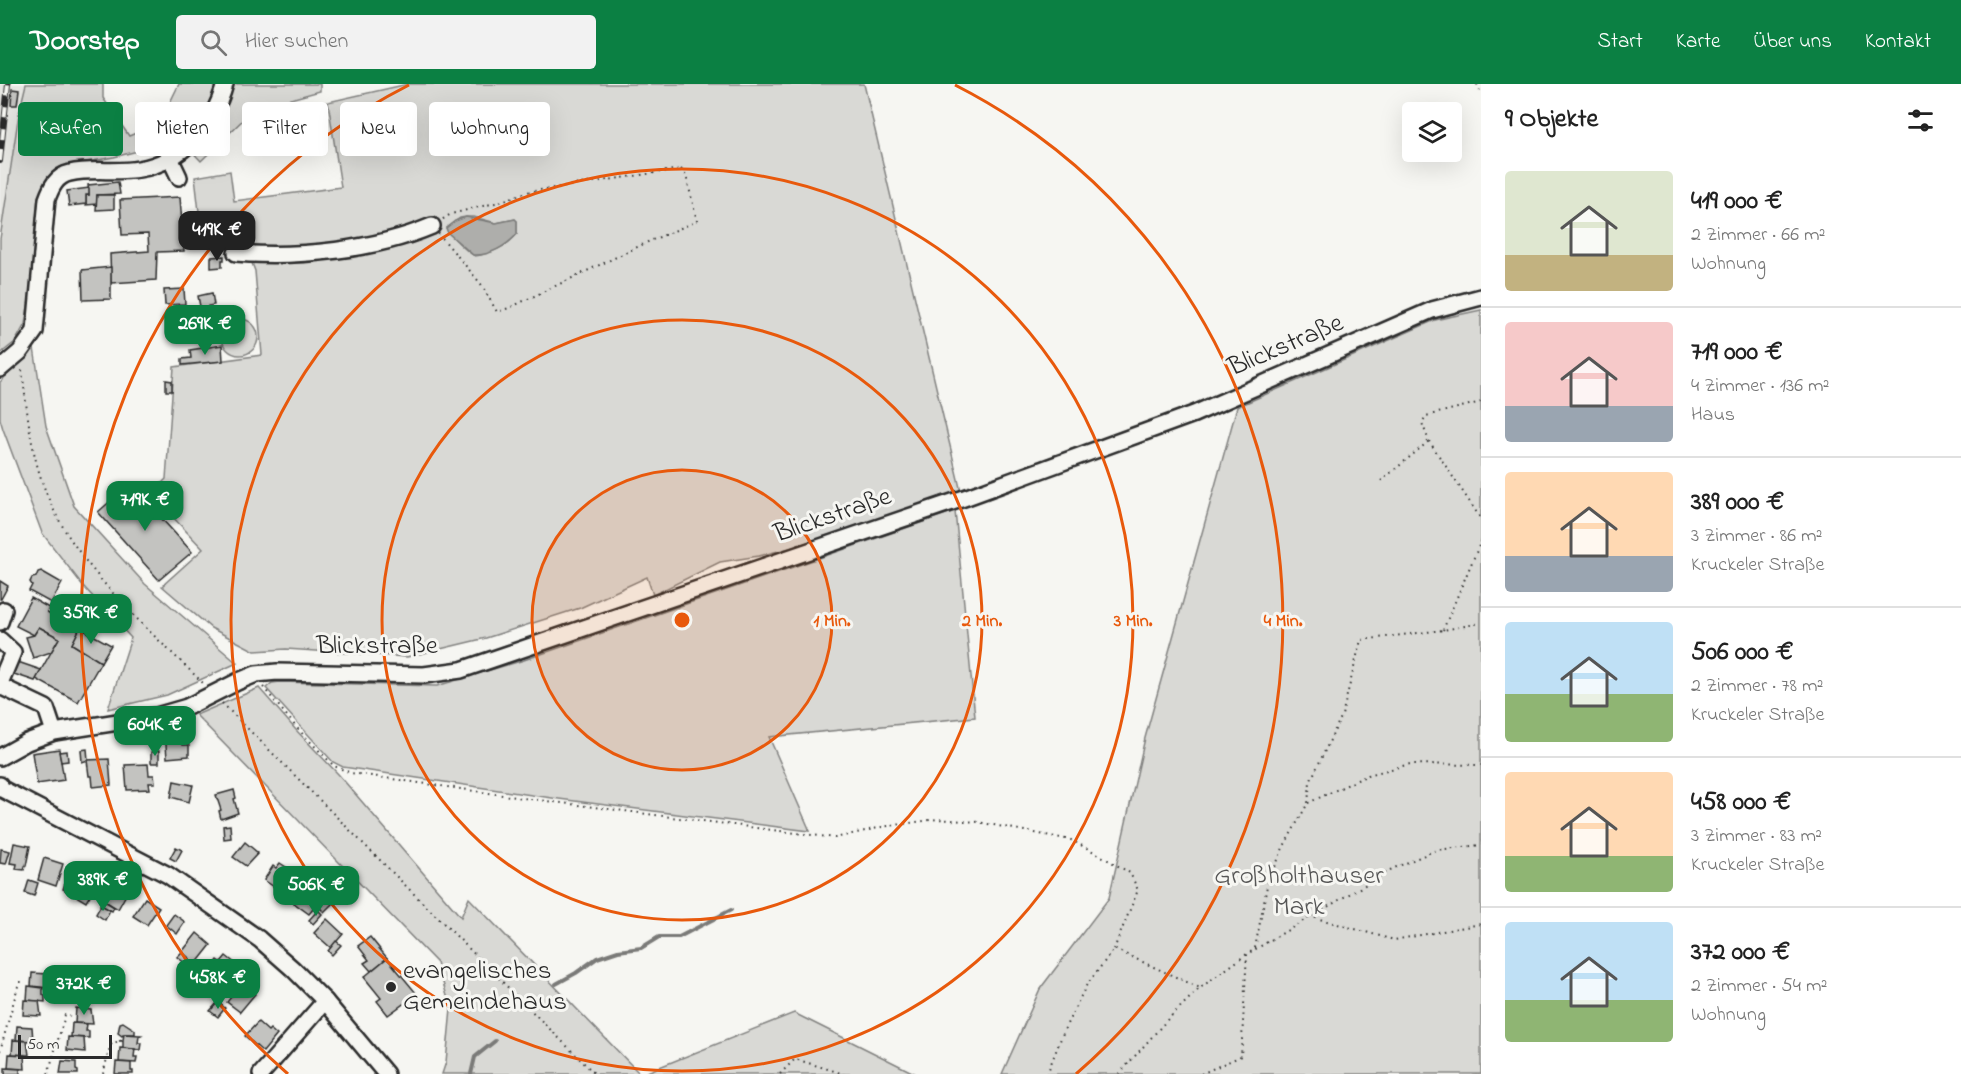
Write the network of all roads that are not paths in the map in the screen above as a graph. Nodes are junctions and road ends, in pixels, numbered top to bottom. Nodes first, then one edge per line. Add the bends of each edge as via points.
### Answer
1 (225, 84) edge
2 (171, 158) junction
3 (179, 177) dead end
4 (432, 226) road end
5 (236, 253) dead end
6 (1481, 297) edge
7 (0, 369) edge
8 (0, 640) edge
9 (0, 684) edge
10 (54, 732) junction
11 (0, 757) edge
12 (0, 785) edge
13 (325, 1000) junction
14 (261, 1074) edge
15 (386, 1074) edge

1 - 2 street via 211,120
2 - 3 street
2 - 7 street via 139,169 69,173 52,186 47,199 34,330 20,352
4 - 5 street via 416,233 333,250
6 - 10 street, Blickstraße, bridge via 1432,310 1194,414 967,498 461,670 424,675 292,671 256,674 187,708
8 - 9 street via 13,652
9 - 10 street via 46,708
10 - 11 street, Blickstraße
12 - 13 street via 168,875 259,939
13 - 14 street
13 - 15 street

